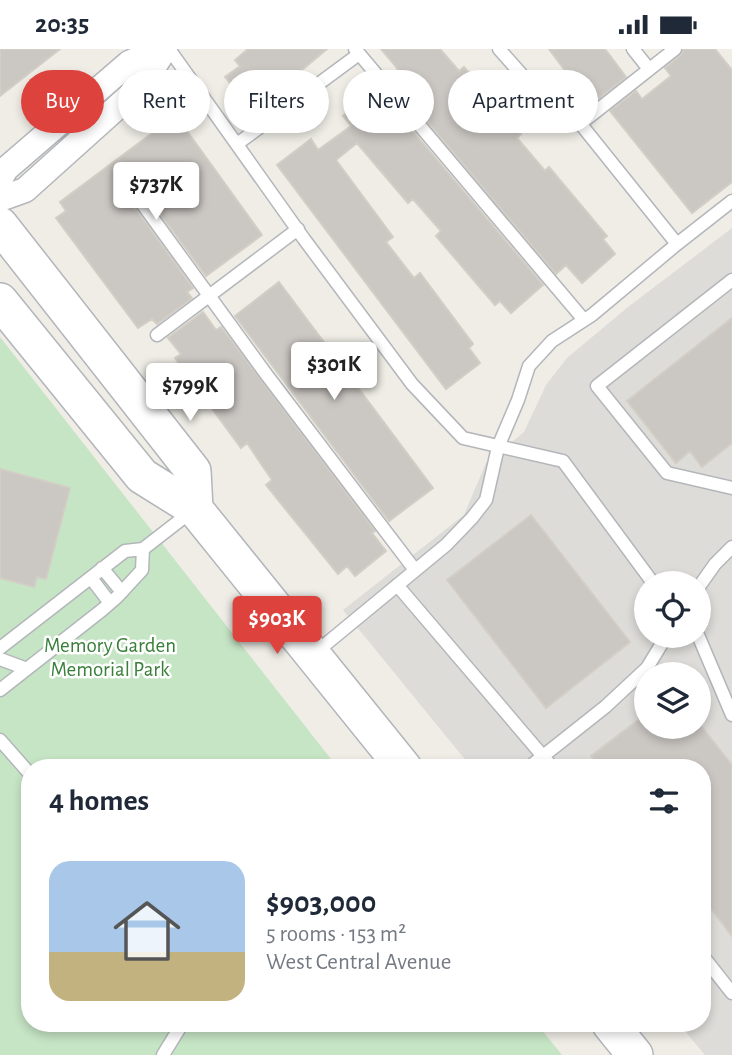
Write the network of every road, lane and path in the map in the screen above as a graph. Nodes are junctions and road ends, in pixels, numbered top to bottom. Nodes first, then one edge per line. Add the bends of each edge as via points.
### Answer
1 (165, 49) edge
2 (499, 49) edge
3 (633, 49) edge
4 (675, 49) edge
5 (357, 51) edge
6 (649, 69) junction
7 (518, 70) edge
8 (598, 110) edge
9 (587, 133) edge
10 (237, 143) junction
11 (0, 179) edge
12 (0, 199) edge
13 (732, 201) edge
14 (141, 202) dead end
15 (0, 225) edge
16 (298, 229) junction
17 (677, 244) junction
18 (732, 280) edge
19 (209, 295) junction
20 (0, 301) edge
21 (584, 320) junction
22 (157, 335) dead end
23 (498, 447) junction
24 (732, 488) edge
25 (195, 509) junction
26 (732, 547) edge
27 (143, 549) junction
28 (102, 568) junction
29 (415, 570) junction
30 (644, 571) edge
31 (710, 571) edge
32 (91, 578) junction
33 (397, 585) junction
34 (122, 592) junction
35 (110, 603) junction
36 (0, 648) edge
37 (659, 648) edge
38 (704, 648) edge
39 (312, 655) junction
40 (0, 659) edge
41 (27, 669) junction
42 (0, 689) edge
43 (732, 715) edge
44 (0, 740) edge
45 (543, 756) junction
46 (397, 759) edge
47 (539, 759) edge
48 (546, 759) edge
49 (21, 764) edge
50 (711, 966) edge
51 (732, 993) edge
52 (177, 1032) edge
53 (616, 1032) edge
54 (163, 1055) edge
55 (635, 1055) edge

1 - 10 lane
1 - 11 street via 129,63
1 - 12 street via 143,84 25,190
2 - 7 lane
3 - 6 lane
4 - 6 lane
5 - 10 lane
5 - 21 lane
6 - 8 lane
9 - 17 lane
10 - 16 lane
13 - 17 lane
14 - 19 lane
15 - 25 main road via 192,471
16 - 19 lane
16 - 23 lane via 412,384 463,438
17 - 21 lane
18 - 24 lane via 597,386 667,473
19 - 22 lane
19 - 29 lane
20 - 25 main road via 142,475
21 - 23 lane via 552,341 529,366
23 - 29 lane via 486,500 446,545
23 - 30 lane via 563,461
25 - 27 lane
25 - 39 main road
26 - 31 lane
27 - 28 lane via 125,551
27 - 34 lane via 142,570
28 - 32 lane
28 - 34 lane
29 - 33 lane
32 - 35 lane
32 - 36 lane
33 - 39 lane
33 - 45 lane
34 - 35 lane
35 - 41 lane
37 - 45 lane via 647,668
38 - 43 lane
39 - 46 main road
40 - 41 lane
41 - 42 lane
44 - 49 lane
45 - 47 lane
45 - 48 lane
50 - 51 lane
52 - 54 lane
53 - 55 main road

